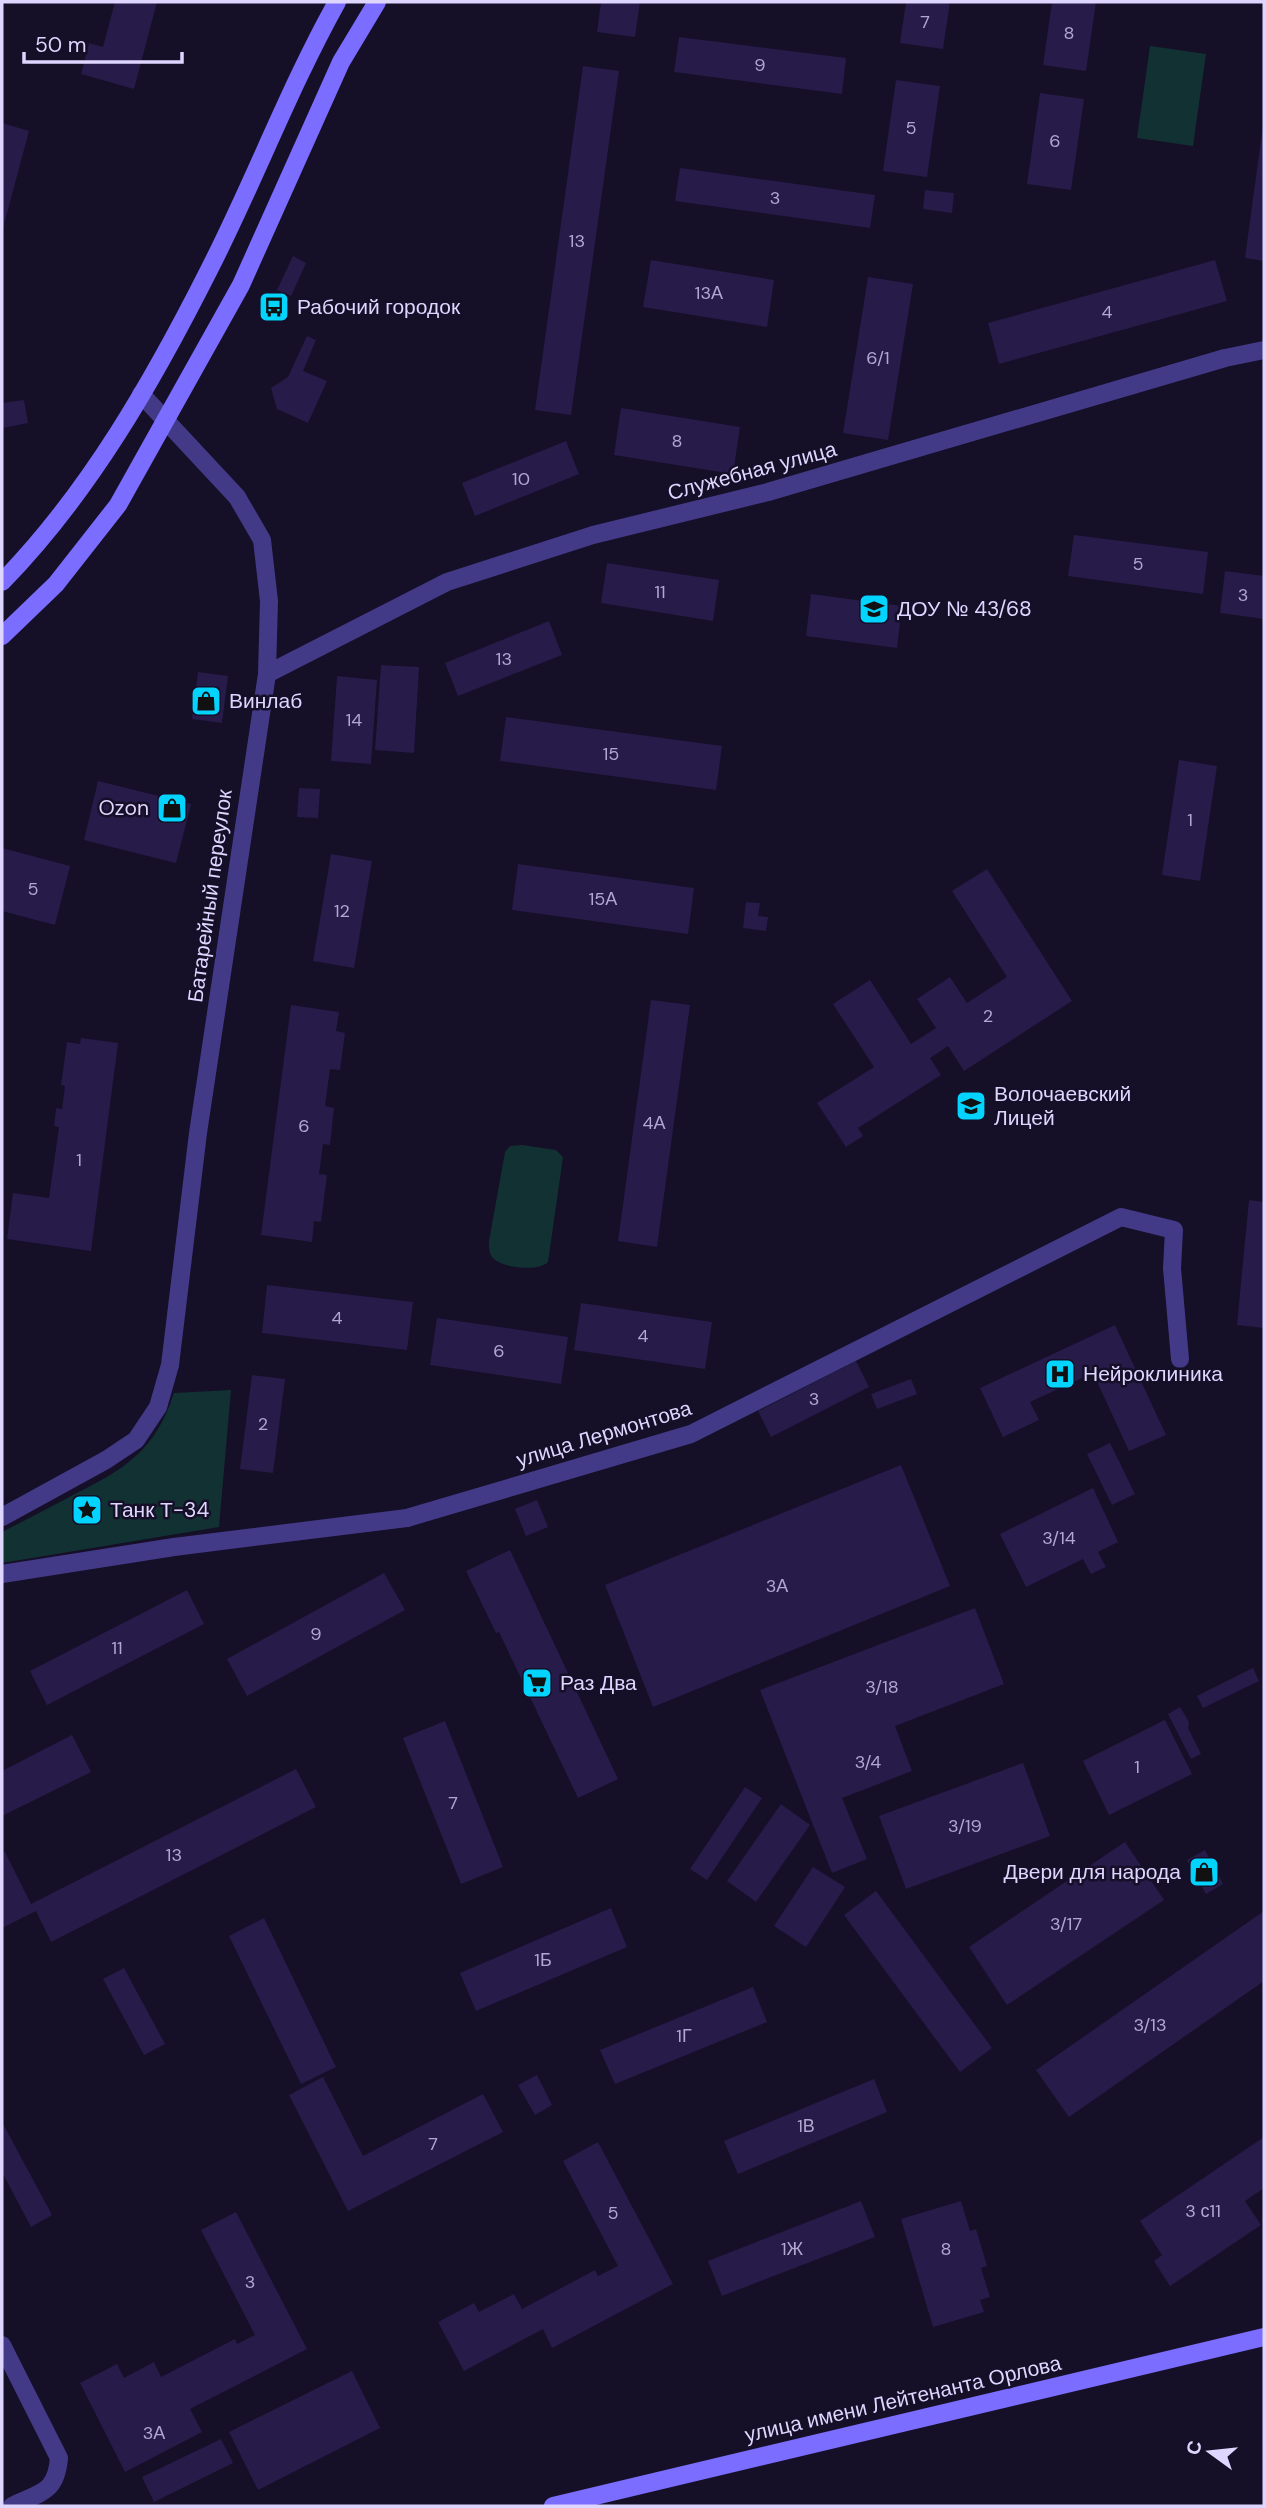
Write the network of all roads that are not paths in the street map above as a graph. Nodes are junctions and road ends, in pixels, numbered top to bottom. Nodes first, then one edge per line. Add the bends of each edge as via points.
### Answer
1 (337, 2) edge
2 (377, 2) edge
3 (1264, 350) edge
4 (141, 394) junction
5 (167, 421) junction
6 (2, 582) edge
7 (2, 636) edge
8 (267, 674) junction
9 (1180, 1359) dead end
10 (2, 1517) edge
11 (2, 1574) edge
12 (1264, 2337) edge
13 (2, 2345) edge
14 (12, 2506) edge
15 (553, 2506) edge

1 - 4 main road via 210,269
2 - 5 main road via 341,62 241,285
3 - 8 street, Служебная улица via 768,492 593,535 447,582
4 - 5 street, Батарейный переулок
4 - 6 main road via 84,484
5 - 7 main road via 118,505 56,584
5 - 8 street, Батарейный переулок via 237,497 262,540 269,601
8 - 10 street, Батарейный переулок via 198,1133 170,1365 158,1407 136,1440
9 - 11 street, улица Лермонтова via 1172,1268 1174,1230 1121,1217 691,1434 407,1518
12 - 15 main road, улица имени Лейтенанта Орлова
13 - 14 street via 59,2458 51,2487

